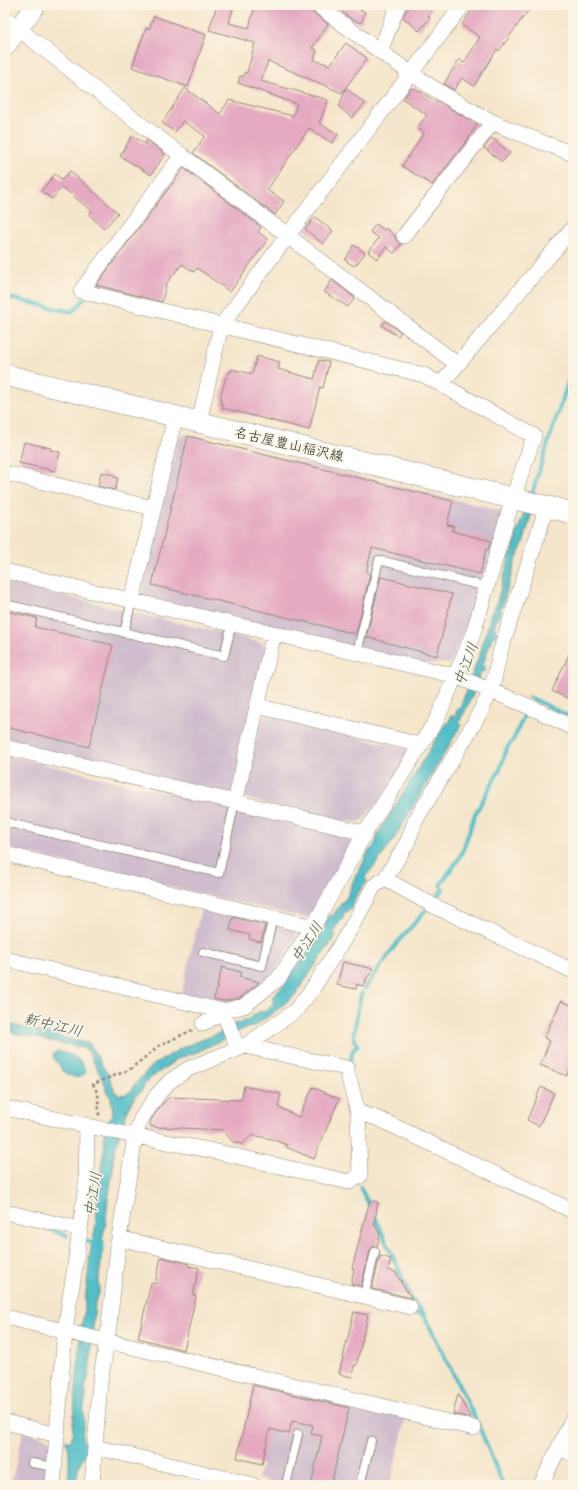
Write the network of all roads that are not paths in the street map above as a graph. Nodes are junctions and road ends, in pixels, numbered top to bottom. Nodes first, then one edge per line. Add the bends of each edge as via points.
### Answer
1 (36, 5) edge
2 (317, 5) edge
3 (398, 5) edge
4 (463, 5) edge
5 (12, 23) edge
6 (382, 46) dead end
7 (5, 47) edge
8 (411, 73) junction
9 (492, 122) junction
10 (573, 154) edge
11 (182, 155) junction
12 (573, 228) edge
13 (288, 235) junction
14 (404, 236) dead end
15 (221, 326) junction
16 (458, 364) junction
17 (5, 375) edge
18 (441, 384) junction
19 (175, 417) junction
20 (199, 422) junction
21 (5, 473) edge
22 (514, 498) junction
23 (545, 506) junction
24 (154, 508) junction
25 (573, 513) edge
26 (5, 571) edge
27 (487, 587) junction
28 (132, 600) junction
29 (5, 604) edge
30 (232, 623) junction
31 (124, 633) junction
32 (274, 633) junction
33 (357, 653) junction
34 (455, 676) junction
35 (488, 690) junction
36 (257, 706) junction
37 (573, 728) edge
38 (421, 745) junction
39 (5, 747) edge
40 (235, 802) junction
41 (5, 822) edge
42 (365, 833) junction
43 (5, 854) edge
44 (385, 879) junction
45 (273, 917) junction
46 (313, 927) junction
47 (203, 952) dead end
48 (5, 958) edge
49 (573, 971) edge
50 (224, 1014) junction
51 (203, 1024) road end
52 (240, 1047) junction
53 (5, 1108) edge
54 (358, 1112) junction
55 (93, 1127) junction
56 (129, 1135) junction
57 (573, 1211) edge
58 (5, 1212) edge
59 (80, 1229) junction
60 (119, 1238) junction
61 (375, 1252) dead end
62 (364, 1296) junction
63 (410, 1307) dead end
64 (5, 1317) edge
65 (68, 1332) junction
66 (105, 1341) junction
67 (573, 1418) edge
68 (5, 1422) edge
69 (474, 1428) dead end
70 (298, 1434) dead end
71 (57, 1435) junction
72 (371, 1442) dead end
73 (95, 1448) junction
74 (559, 1448) junction
75 (573, 1454) edge
76 (32, 1463) dead end
77 (55, 1467) junction
78 (53, 1485) edge
79 (92, 1485) edge
80 (253, 1485) edge
81 (286, 1485) edge
82 (360, 1485) edge
83 (541, 1485) edge

1 - 5 street
2 - 8 street
3 - 6 street
4 - 8 street
5 - 7 street
5 - 11 street
8 - 9 street
8 - 13 street
9 - 10 street
9 - 14 street
11 - 13 street
11 - 15 street via 81,291
12 - 16 street
13 - 15 street
13 - 16 street
15 - 18 street via 424,375
15 - 20 street
16 - 18 street
17 - 19 main road, 名古屋豊山稲沢線
18 - 22 street via 534,436
19 - 20 main road, 名古屋豊山稲沢線
19 - 24 street
20 - 22 main road, 名古屋豊山稲沢線
21 - 24 street
22 - 23 main road, 名古屋豊山稲沢線
22 - 27 street
23 - 25 main road, 名古屋豊山稲沢線
23 - 35 street
24 - 28 street
26 - 28 street
27 - 33 lane via 379,560
27 - 34 street
28 - 30 street
28 - 31 lane
29 - 31 lane
30 - 31 lane via 224,656
30 - 32 street
32 - 33 street
32 - 36 street
33 - 34 street
34 - 35 street
34 - 38 street via 438,719
35 - 37 street
35 - 44 street via 473,725 415,821 408,841
36 - 38 street
36 - 40 street
38 - 42 street
39 - 40 street
40 - 41 lane via 219,873
40 - 42 street
42 - 46 street
43 - 45 street
44 - 49 street via 434,906
44 - 52 street via 374,886 347,935 294,1011
45 - 46 street
45 - 47 lane via 262,966
46 - 50 street via 278,979 244,1006
48 - 50 street
50 - 51 street
50 - 52 street
52 - 54 street via 346,1068
52 - 56 street via 188,1068 170,1081
53 - 55 street
54 - 56 street via 360,1176 349,1182 209,1150
54 - 57 street via 379,1119
55 - 56 street
55 - 59 street
56 - 60 street
58 - 59 street
59 - 65 street
60 - 62 street
60 - 66 street
61 - 62 lane
62 - 63 street
64 - 65 street
65 - 66 street
65 - 71 street
66 - 69 street
66 - 73 street
67 - 74 street
68 - 71 street
70 - 81 lane
71 - 77 street
72 - 82 lane
73 - 79 street
73 - 80 street
74 - 75 street
74 - 83 street
76 - 77 lane
77 - 78 street

